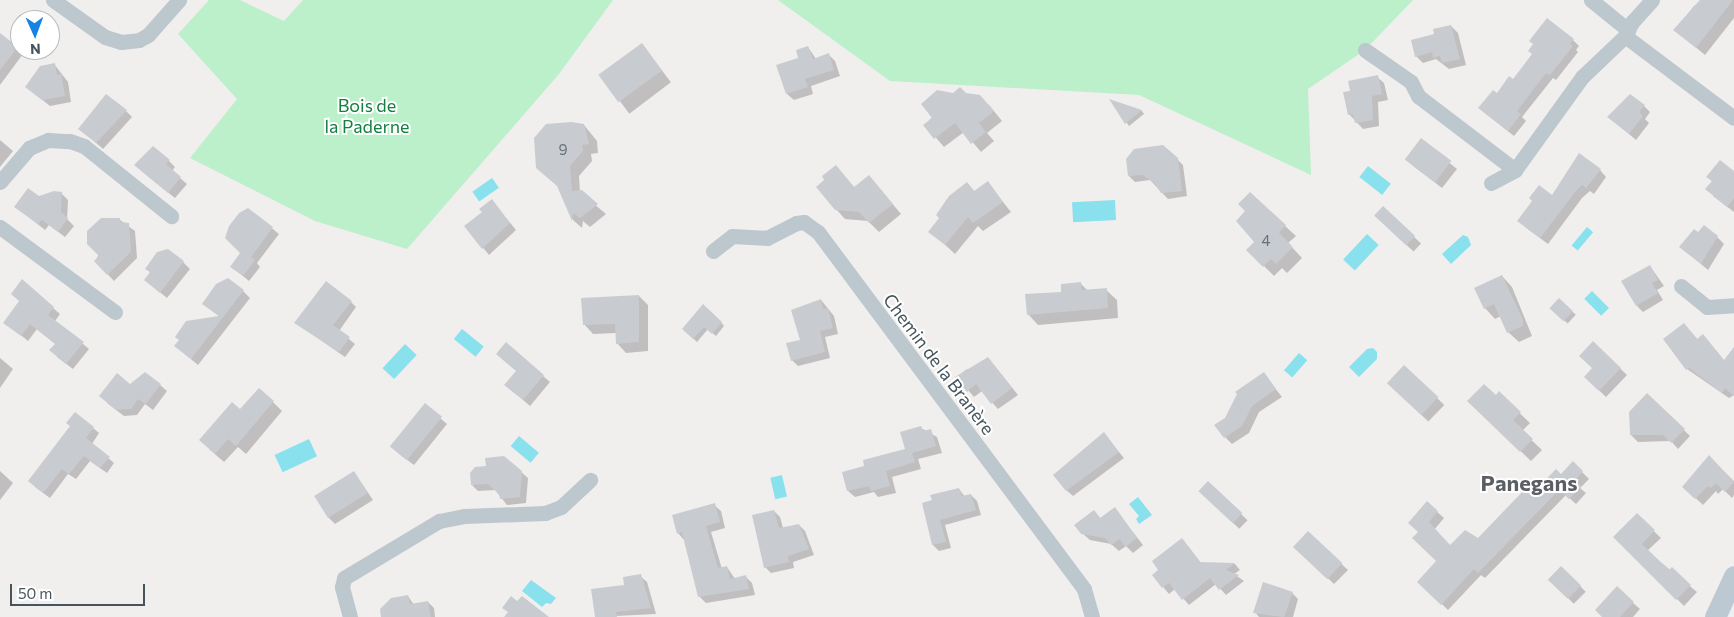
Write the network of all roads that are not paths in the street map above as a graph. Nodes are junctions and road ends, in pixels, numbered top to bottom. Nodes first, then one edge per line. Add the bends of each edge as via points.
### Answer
1 (53, 0) edge
2 (179, 0) edge
3 (1591, 0) edge
4 (1652, 0) edge
5 (1626, 33) junction
6 (1365, 50) dead end
7 (1734, 118) edge
8 (1515, 170) junction
9 (0, 182) edge
10 (1491, 183) dead end
11 (171, 216) dead end
12 (0, 227) edge
13 (712, 251) dead end
14 (1681, 286) dead end
15 (1734, 305) edge
16 (115, 312) dead end
17 (590, 480) dead end
18 (1734, 576) edge
19 (350, 617) edge
20 (1092, 617) edge
21 (1715, 617) edge

1 - 2 street via 105,37 121,42 140,40 148,35
3 - 5 street
4 - 5 street
5 - 7 street
5 - 8 street via 1582,77
6 - 8 street via 1411,82 1418,96
8 - 10 street
9 - 11 street via 29,148 48,140 70,141 84,146
12 - 16 street
13 - 20 street, Chemin de la Branère via 732,236 767,238 796,223 804,222 818,232 1084,589
14 - 15 street via 1707,307
17 - 19 street via 561,507 545,514 464,516 439,521 344,578 342,588
18 - 21 street

